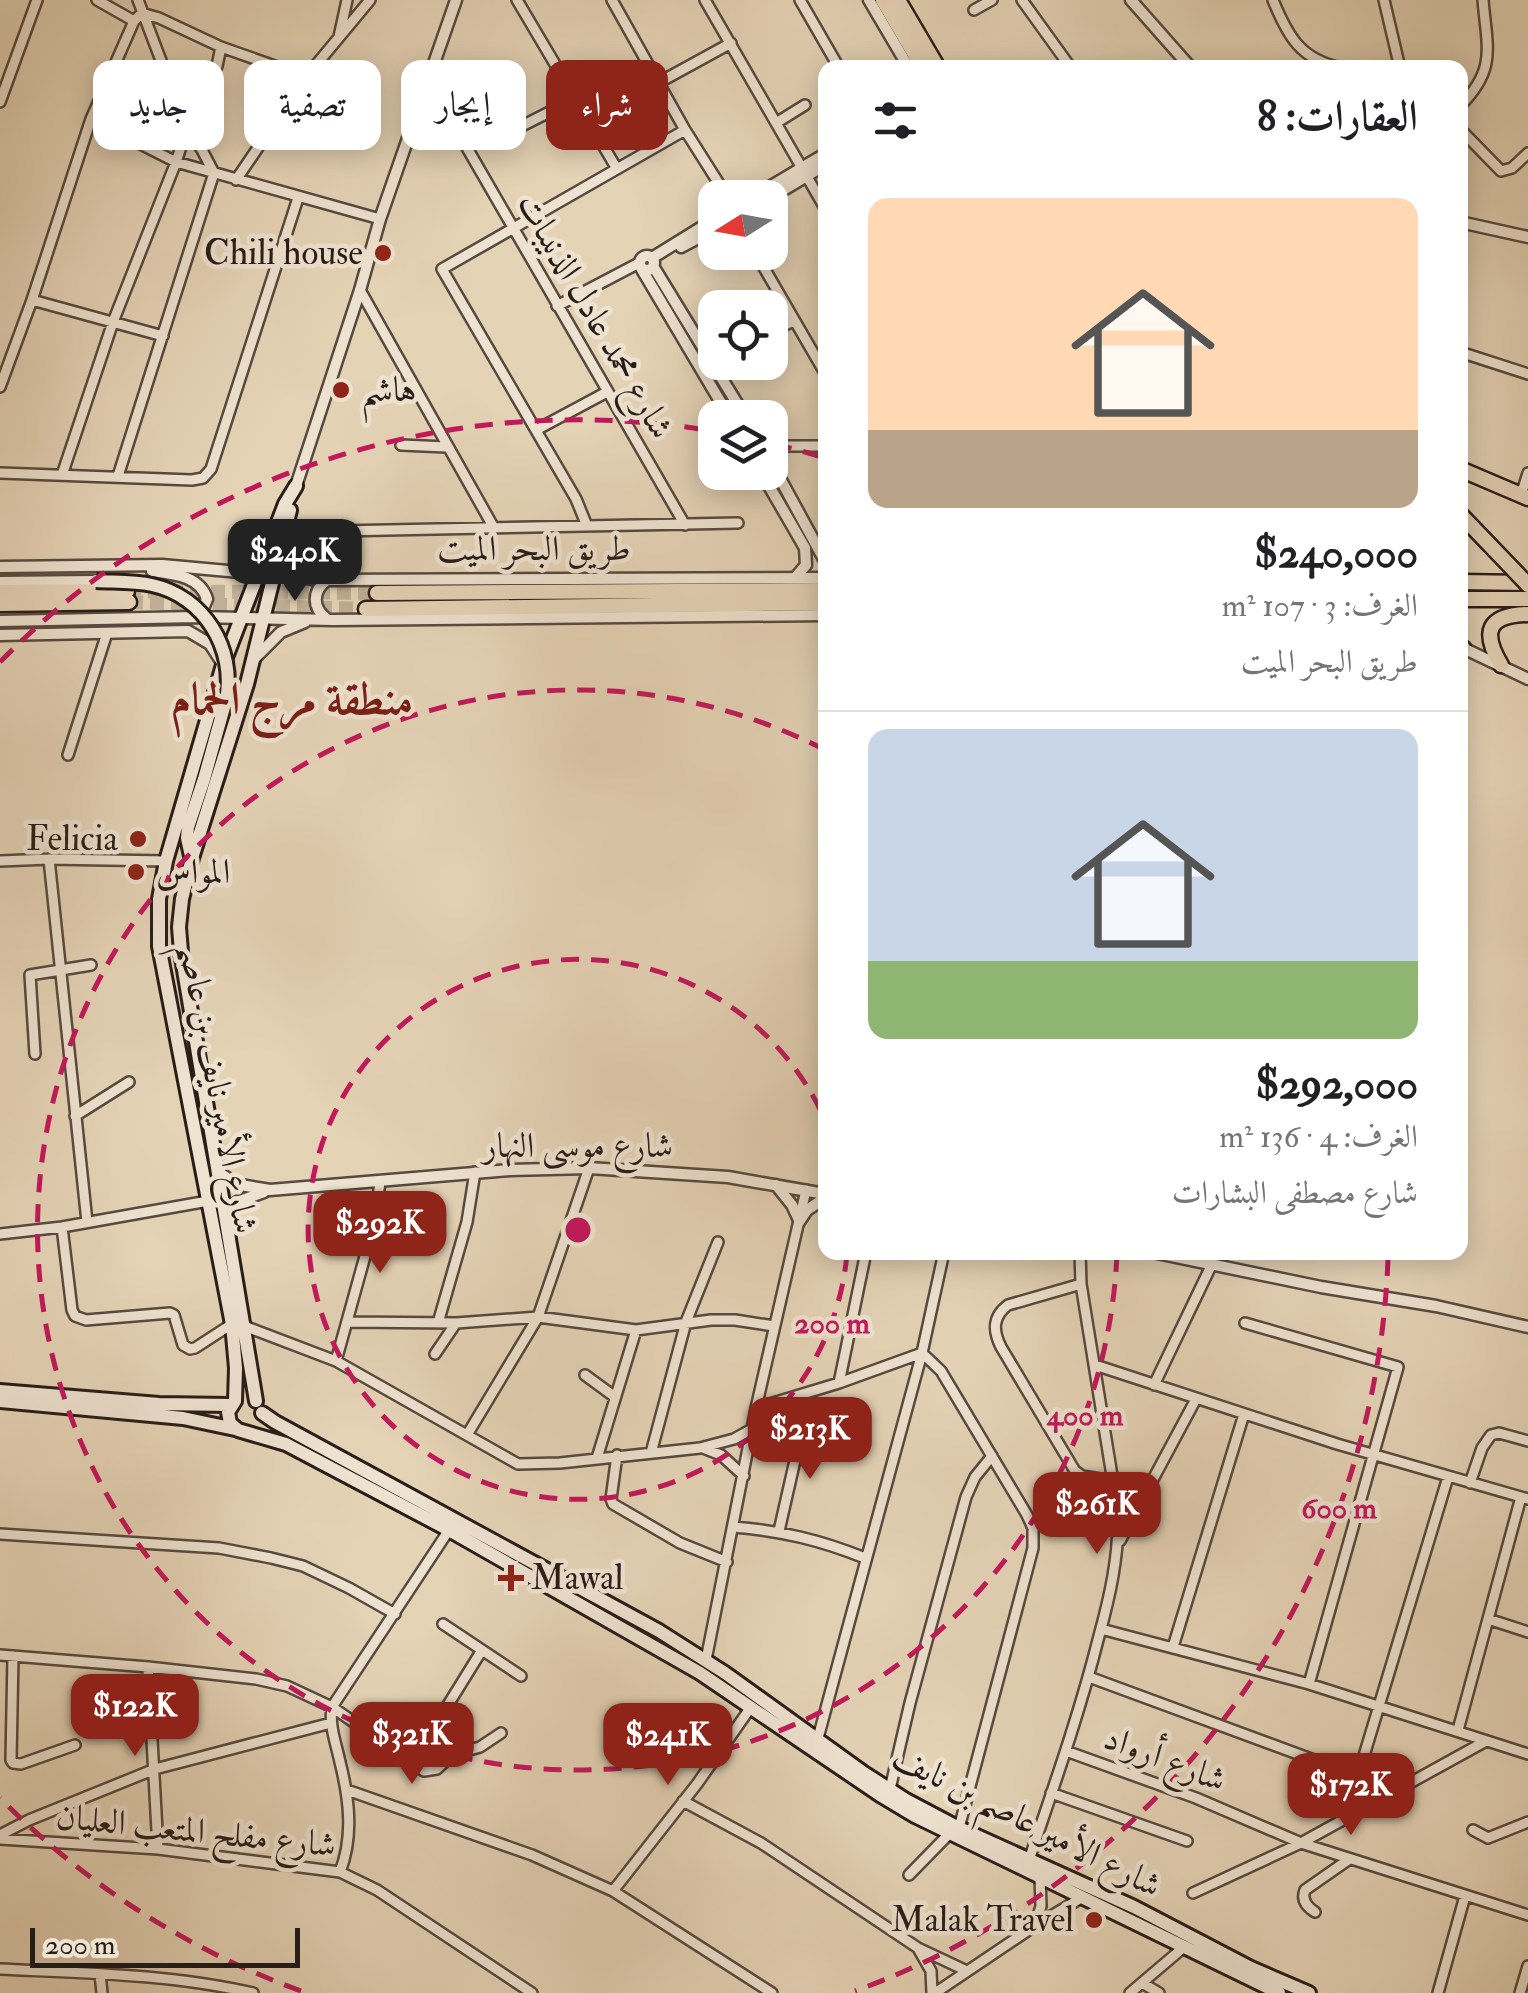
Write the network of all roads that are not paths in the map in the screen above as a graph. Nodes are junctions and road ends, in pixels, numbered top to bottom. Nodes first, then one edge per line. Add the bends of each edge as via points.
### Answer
1 (36, 0) edge
2 (98, 0) edge
3 (138, 0) edge
4 (348, 0) edge
5 (370, 0) edge
6 (456, 0) edge
7 (517, 0) edge
8 (612, 0) edge
9 (705, 0) edge
10 (800, 0) edge
11 (869, 0) edge
12 (883, 0) edge
13 (898, 0) edge
14 (992, 0) edge
15 (1022, 0) edge
16 (1131, 0) edge
17 (1273, 0) edge
18 (1384, 0) edge
19 (1483, 0) edge
20 (974, 10) dead end
21 (145, 14) junction
22 (134, 21) junction
23 (338, 40) junction
24 (731, 43) junction
25 (220, 47) junction
26 (162, 60) edge
27 (218, 60) edge
28 (259, 60) edge
29 (320, 60) edge
30 (436, 60) edge
31 (552, 60) edge
32 (646, 60) edge
33 (835, 60) edge
34 (904, 60) edge
35 (918, 60) edge
36 (933, 60) edge
37 (1065, 60) edge
38 (1184, 60) edge
39 (1317, 60) edge
40 (1395, 60) edge
41 (668, 78) edge
42 (1468, 97) edge
43 (668, 100) edge
44 (0, 102) edge
45 (805, 105) dead end
46 (91, 119) junction
47 (776, 123) junction
48 (685, 130) junction
49 (1468, 137) edge
50 (180, 150) edge
51 (202, 150) edge
52 (256, 150) edge
53 (404, 150) edge
54 (467, 150) edge
55 (605, 150) edge
56 (1528, 152) edge
57 (818, 160) edge
58 (176, 162) junction
59 (818, 167) edge
60 (617, 169) junction
61 (804, 172) junction
62 (214, 174) junction
63 (236, 180) junction
64 (717, 180) edge
65 (788, 180) edge
66 (788, 184) edge
67 (818, 196) edge
68 (298, 198) junction
69 (380, 219) junction
70 (1468, 224) edge
71 (512, 227) junction
72 (698, 230) edge
73 (1528, 236) edge
74 (698, 238) edge
75 (648, 263) junction
76 (765, 270) edge
77 (360, 290) junction
78 (32, 300) junction
79 (556, 306) junction
80 (794, 320) junction
81 (113, 322) junction
82 (788, 324) edge
83 (698, 335) edge
84 (163, 336) junction
85 (1468, 355) edge
86 (698, 361) edge
87 (818, 361) edge
88 (1528, 374) edge
89 (0, 386) edge
90 (607, 392) junction
91 (536, 430) junction
92 (401, 445) dead end
93 (788, 446) edge
94 (818, 446) edge
95 (446, 447) junction
96 (1468, 472) edge
97 (0, 473) edge
98 (1528, 473) edge
99 (62, 475) junction
100 (118, 476) junction
101 (296, 486) junction
102 (771, 490) edge
103 (786, 490) edge
104 (1524, 496) edge
105 (1468, 522) edge
106 (738, 523) dead end
107 (685, 525) junction
108 (587, 526) junction
109 (494, 528) junction
110 (339, 531) dead end
111 (285, 532) junction
112 (818, 548) edge
113 (267, 552) junction
114 (77, 566) junction
115 (0, 568) edge
116 (225, 570) junction
117 (258, 573) junction
118 (273, 576) junction
119 (794, 578) junction
120 (818, 578) edge
121 (312, 579) junction
122 (328, 580) junction
123 (0, 582) edge
124 (96, 582) joint
125 (1468, 582) edge
126 (1492, 582) junction
127 (1528, 584) edge
128 (818, 590) edge
129 (0, 592) edge
130 (376, 593) tunnel mouth
131 (1468, 599) edge
132 (1528, 599) edge
133 (0, 604) edge
134 (818, 604) edge
135 (366, 609) tunnel mouth
136 (1528, 614) edge
137 (818, 615) edge
138 (195, 617) junction
139 (241, 618) junction
140 (263, 618) junction
141 (316, 620) junction
142 (332, 620) junction
143 (0, 621) edge
144 (107, 633) junction
145 (0, 635) edge
146 (1468, 650) edge
147 (254, 658) junction
148 (223, 665) junction
149 (1501, 665) junction
150 (1528, 679) edge
151 (68, 756) dead end
152 (192, 858) junction
153 (49, 859) junction
154 (0, 861) edge
155 (166, 861) junction
156 (91, 965) dead end
157 (60, 970) junction
158 (34, 1054) dead end
159 (129, 1082) dead end
160 (75, 1116) junction
161 (589, 1168) junction
162 (216, 1170) junction
163 (476, 1172) junction
164 (380, 1182) junction
165 (776, 1184) junction
166 (270, 1190) junction
167 (806, 1190) junction
168 (818, 1194) edge
169 (208, 1201) junction
170 (818, 1201) edge
171 (226, 1221) junction
172 (87, 1222) junction
173 (799, 1222) junction
174 (62, 1227) junction
175 (0, 1234) edge
176 (718, 1242) dead end
177 (864, 1260) edge
178 (942, 1260) edge
179 (1080, 1260) edge
180 (1192, 1260) edge
181 (1212, 1264) junction
182 (1081, 1284) junction
183 (538, 1317) junction
184 (348, 1322) junction
185 (456, 1322) junction
186 (686, 1322) junction
187 (438, 1323) junction
188 (1246, 1323) dead end
189 (238, 1325) junction
190 (774, 1326) junction
191 (1528, 1328) edge
192 (636, 1330) junction
193 (922, 1353) junction
194 (435, 1354) dead end
195 (336, 1361) junction
196 (1095, 1365) junction
197 (586, 1375) dead end
198 (840, 1383) junction
199 (1154, 1384) junction
200 (0, 1391) edge
201 (616, 1397) junction
202 (1196, 1400) junction
203 (0, 1401) edge
204 (233, 1403) junction
205 (259, 1407) junction
206 (756, 1408) junction
207 (1244, 1414) junction
208 (802, 1424) dead end
209 (752, 1429) junction
210 (246, 1430) junction
211 (467, 1435) junction
212 (1528, 1441) edge
213 (700, 1448) junction
214 (650, 1453) junction
215 (1374, 1455) junction
216 (617, 1456) junction
217 (992, 1456) junction
218 (597, 1458) junction
219 (744, 1476) junction
220 (1448, 1477) junction
221 (1112, 1481) junction
222 (1470, 1482) junction
223 (1524, 1498) edge
224 (734, 1527) junction
225 (449, 1530) junction
226 (779, 1531) junction
227 (0, 1534) edge
228 (1118, 1544) junction
229 (865, 1558) junction
230 (727, 1562) junction
231 (395, 1614) junction
232 (1488, 1619) junction
233 (443, 1624) dead end
234 (1101, 1628) junction
235 (1528, 1632) edge
236 (1173, 1647) junction
237 (482, 1650) junction
238 (0, 1655) edge
239 (14, 1656) junction
240 (706, 1660) junction
241 (148, 1666) junction
242 (521, 1676) dead end
243 (1089, 1677) junction
244 (1309, 1684) junction
245 (1378, 1705) junction
246 (751, 1706) junction
247 (332, 1707) junction
248 (331, 1722) junction
249 (1458, 1730) junction
250 (501, 1733) dead end
251 (818, 1738) junction
252 (1486, 1741) junction
253 (75, 1746) dead end
254 (1066, 1751) junction
255 (1528, 1754) edge
256 (412, 1764) junction
257 (155, 1769) junction
258 (890, 1789) junction
259 (347, 1790) junction
260 (1051, 1793) junction
261 (683, 1801) junction
262 (1528, 1822) edge
263 (1473, 1830) dead end
264 (954, 1831) junction
265 (0, 1838) edge
266 (1188, 1841) dead end
267 (1301, 1843) junction
268 (158, 1849) junction
269 (1029, 1860) junction
270 (1348, 1860) junction
271 (340, 1872) junction
272 (908, 1875) dead end
273 (1040, 1877) junction
274 (613, 1890) junction
275 (1193, 1893) dead end
276 (1465, 1896) junction
277 (1083, 1897) junction
278 (1315, 1912) dead end
279 (1528, 1915) edge
280 (1036, 1925) junction
281 (918, 1948) junction
282 (1184, 1948) junction
283 (1528, 1966) edge
284 (0, 1969) edge
285 (968, 1970) junction
286 (100, 1974) junction
287 (1142, 1983) junction
288 (1523, 1990) edge
289 (102, 1993) edge
290 (253, 1993) edge
291 (532, 1993) edge
292 (772, 1993) edge
293 (934, 1993) edge
294 (1130, 1993) edge
295 (1159, 1993) edge
296 (1279, 1993) edge
297 (1309, 1993) edge
298 (1438, 1993) edge

1 - 44 street
2 - 22 street
3 - 21 street
4 - 23 street
5 - 23 street
6 - 30 street
7 - 31 street
8 - 32 street
9 - 24 street
10 - 33 street
11 - 34 street
12 - 35 main road
13 - 36 main road
14 - 20 street
15 - 37 street
16 - 38 street
17 - 39 street via 1287,32
18 - 40 street
19 - 42 street via 1487,65
21 - 22 street
21 - 25 street
21 - 26 street
22 - 46 street
23 - 29 street
24 - 41 street
24 - 47 street
25 - 27 street
25 - 28 street
43 - 48 street
45 - 47 street
46 - 58 street
46 - 78 street
47 - 61 street
48 - 60 street
48 - 64 street
49 - 56 street via 1502,170
50 - 58 street
51 - 62 street
52 - 63 street
53 - 69 street
54 - 71 street, شارع محمد عادل الذنيبات
55 - 60 street
57 - 61 street
58 - 62 street
58 - 81 street
59 - 61 street
60 - 71 street
61 - 65 street
61 - 66 street
61 - 67 street
62 - 63 street
62 - 84 street
63 - 68 street
68 - 69 street
68 - 100 street via 211,469 192,480
69 - 77 street
70 - 73 street
71 - 79 street, شارع محمد عادل الذنيبات
71 - 91 street via 442,269
72 - 75 street
74 - 75 street
75 - 79 street
75 - 83 street
75 - 86 street
76 - 80 street
77 - 95 street
77 - 101 street
78 - 81 street
78 - 89 street
79 - 90 street, شارع محمد عادل الذنيبات
80 - 82 street
80 - 87 street
81 - 84 street
81 - 99 street
84 - 100 street
85 - 88 street
90 - 91 street
90 - 107 street, شارع محمد عادل الذنيبات
91 - 108 street
92 - 95 street
93 - 94 street
95 - 109 street
96 - 104 main road
97 - 99 street
98 - 104 street
99 - 100 street
101 - 111 main road, شارع الأمير نايف بن عاصم
101 - 113 main road, شارع الأمير نايف بن عاصم
102 - 119 street via 805,548 806,565
103 - 112 street
105 - 127 main road, bridge
106 - 107 street
107 - 108 street
108 - 109 street
109 - 110 street
111 - 118 main road, شارع الأمير نايف بن عاصم
111 - 121 street via 292,558
113 - 116 street
113 - 117 main road, شارع الأمير نايف بن عاصم
114 - 115 street
114 - 116 street, طريق البحر الميت
114 - 138 street via 160,572 197,582 207,599
116 - 117 street, طريق البحر الميت
117 - 118 street, طريق البحر الميت
117 - 139 main road, شارع الأمير نايف بن عاصم
118 - 121 street, طريق البحر الميت
118 - 140 main road, شارع الأمير نايف بن عاصم
119 - 120 street, طريق البحر الميت
119 - 122 street, طريق البحر الميت
121 - 122 street, طريق البحر الميت
122 - 142 street via 316,604
123 - 124 street
124 - 152 main road, bridge via 172,591 212,625 224,653 226,700 188,828
125 - 126 main road
126 - 127 main road
126 - 131 main road
128 - 130 main road, طريق البحر الميت
129 - 133 main road via 128,596
131 - 132 main road
134 - 135 main road
136 - 149 main road via 1504,616 1492,626
137 - 142 street
138 - 139 street
138 - 143 street
139 - 140 street
139 - 148 main road, شارع الأمير نايف بن عاصم
140 - 141 street
140 - 147 main road, شارع الأمير نايف بن عاصم
141 - 142 street
141 - 147 street via 281,632
144 - 145 street
144 - 148 street via 188,631 210,644
144 - 151 street
146 - 149 street
147 - 152 main road, شارع الأمير نايف بن عاصم
148 - 155 main road, شارع الأمير نايف بن عاصم
149 - 150 street
152 - 162 main road, شارع الأمير نايف بن عاصم via 180,939
153 - 154 street
153 - 155 street
153 - 157 street
155 - 169 main road, شارع الأمير نايف بن عاصم via 159,946
156 - 157 street
157 - 158 street via 30,975
157 - 160 street
159 - 160 street
160 - 172 street
161 - 163 street, شارع موسى النهار
161 - 165 street, شارع موسى النهار
161 - 183 street
162 - 166 street, شارع موسى النهار via 235,1184
162 - 171 main road, شارع الأمير نايف بن عاصم
163 - 164 street, شارع موسى النهار
163 - 187 street
164 - 166 street, شارع موسى النهار
164 - 184 street
165 - 167 street, شارع موسى النهار
165 - 173 street
166 - 171 street, شارع موسى النهار via 237,1202
167 - 168 street, شارع موسى النهار
167 - 173 street
169 - 172 street
169 - 189 main road, شارع الأمير نايف بن عاصم
170 - 173 street
171 - 189 main road, شارع الأمير نايف بن عاصم
172 - 174 street
173 - 190 street
174 - 175 street
174 - 189 street via 72,1310 79,1318 170,1313 190,1349
176 - 186 street
177 - 198 street
178 - 193 street
179 - 182 street
180 - 181 street
181 - 191 street
181 - 199 street
182 - 196 street
182 - 221 street via 1008,1306 995,1333 1078,1474
183 - 185 street
183 - 192 street
183 - 211 street
184 - 187 street
184 - 195 street
185 - 187 street
185 - 194 street
186 - 190 street
186 - 192 street
186 - 214 street
188 - 215 street via 1398,1367
189 - 195 street
189 - 204 main road, شارع الأمير نايف بن عاصم
189 - 205 main road, شارع الأمير نايف بن عاصم
190 - 206 street
192 - 201 street
193 - 198 street
193 - 217 street via 941,1371
193 - 229 street
195 - 211 street
196 - 199 street
196 - 221 street
197 - 201 street
198 - 206 street
199 - 202 street
200 - 204 main road
201 - 218 street
202 - 207 street
202 - 228 street
203 - 210 main road, شارع الأمير عاصم بن نايف via 171,1416
204 - 205 main road via 246,1397
204 - 210 main road via 229,1420
205 - 210 main road via 262,1420
205 - 240 main road, شارع الأمير عاصم بن نايف via 275,1422
206 - 209 street
207 - 215 street
207 - 236 street
208 - 226 street
209 - 213 street
209 - 219 street
210 - 225 main road, شارع الأمير عاصم بن نايف via 286,1444
211 - 218 street via 518,1464
212 - 222 street via 1491,1434
213 - 214 street
213 - 219 street via 721,1455
214 - 216 street
215 - 220 street
215 - 244 street
216 - 218 street
216 - 230 street via 613,1504
217 - 258 street via 966,1496
217 - 264 street via 1033,1528 1034,1548
219 - 224 street
220 - 222 street
220 - 245 street
221 - 228 street
222 - 223 street
223 - 232 street
224 - 226 street
224 - 230 street
225 - 231 street
225 - 246 main road, شارع الأمير عاصم بن نايف
226 - 229 street
227 - 231 street via 219,1548 271,1558 303,1566
228 - 234 street
229 - 251 street
230 - 240 street
231 - 247 street
232 - 235 street
232 - 249 street
233 - 237 street
234 - 236 street
234 - 243 street
236 - 244 street
237 - 242 street
237 - 256 street
238 - 239 street
239 - 241 street
239 - 253 street via 10,1760 20,1764
240 - 251 main road, شارع الأمير عاصم بن نايف
241 - 247 street via 256,1679
241 - 257 street
243 - 245 street via 1342,1770 1362,1759
243 - 254 street
244 - 245 street
245 - 249 street
246 - 261 street
246 - 264 main road, شارع الأمير عاصم بن نايف via 880,1795
247 - 248 street
247 - 256 street
248 - 257 street
248 - 259 street
249 - 252 street
250 - 256 street via 433,1771
251 - 258 main road, شارع الأمير عاصم بن نايف
252 - 255 street
252 - 267 street
254 - 260 street
254 - 267 street, شارع أرواد
257 - 265 street
257 - 268 street
258 - 264 main road, شارع الأمير عاصم بن نايف
259 - 271 street via 348,1838
259 - 274 street
260 - 266 street
260 - 269 street
261 - 274 street
261 - 281 street
262 - 263 street via 1488,1838
264 - 269 main road, شارع الأمير عاصم بن نايف
264 - 272 street
264 - 273 main road, شارع الأمير عاصم بن نايف
265 - 268 street, شارع مفلح المتعب العليان
267 - 270 street, شارع أرواد
267 - 275 street
268 - 271 street, شارع مفلح المتعب العليان
269 - 297 main road, شارع الأمير عاصم بن نايف
270 - 276 street, شارع أرواد
270 - 278 street via 1306,1890 1306,1904
271 - 291 street, شارع مفلح المتعب العليان
273 - 277 main road, شارع الأمير عاصم بن نايف
273 - 280 street
274 - 292 street
276 - 279 street, شارع أرواد
276 - 298 street
277 - 280 street
277 - 282 main road, شارع الأمير عاصم بن نايف
280 - 285 street
281 - 285 street
281 - 293 street
282 - 287 street
282 - 296 main road, شارع الأمير عاصم بن نايف
283 - 288 street
284 - 286 street
285 - 293 street
286 - 289 street
286 - 290 street
287 - 294 street
287 - 295 street

